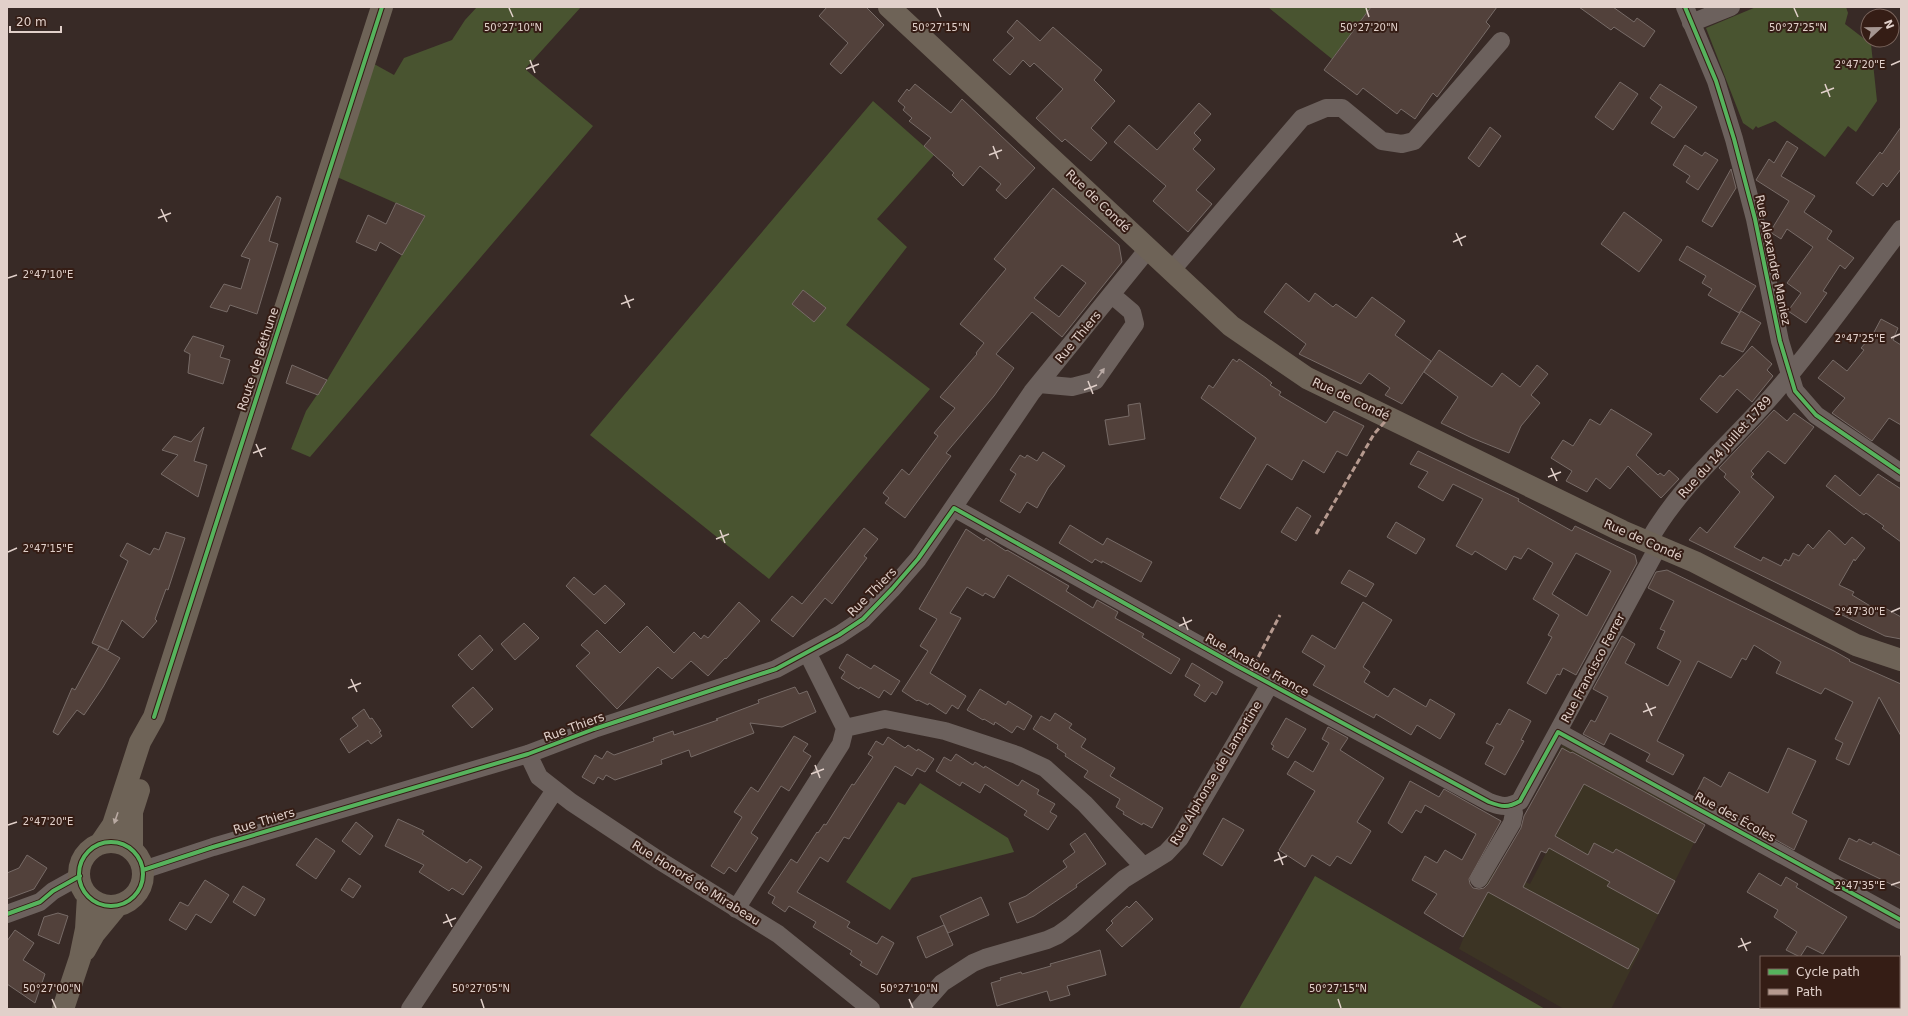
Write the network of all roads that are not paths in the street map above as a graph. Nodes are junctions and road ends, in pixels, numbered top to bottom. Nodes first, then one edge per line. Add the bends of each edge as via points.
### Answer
1 (382, 7) edge
2 (889, 7) edge
3 (1731, 7) edge
4 (1688, 15) edge
5 (1501, 41) dead end
6 (1901, 229) edge
7 (1148, 250) junction
8 (1171, 271) junction
9 (1112, 295) junction
10 (1790, 374) junction
11 (1039, 384) junction
12 (1901, 473) edge
13 (954, 508) junction
14 (1653, 545) junction
15 (807, 652) junction
16 (1901, 660) edge
17 (1270, 684) junction
18 (154, 717) junction
19 (845, 728) junction
20 (1558, 732) junction
21 (528, 754) junction
22 (555, 790) junction
23 (1512, 806) junction
24 (100, 844) junction
25 (132, 850) junction
26 (1143, 866) junction
27 (143, 870) junction
28 (80, 876) junction
29 (1479, 879) dead end
30 (88, 896) junction
31 (117, 906) junction
32 (736, 910) junction
33 (7, 914) edge
34 (1901, 920) edge
35 (80, 958) junction
36 (63, 1009) edge
37 (410, 1009) edge
38 (871, 1009) edge
39 (919, 1009) edge

1 - 18 main road, Route de Béthune
2 - 7 main road, Rue de Condé
3 - 4 street
4 - 10 street, Rue Alexandre Maniez via 1716,81 1734,139 1780,341
5 - 8 street via 1414,141 1402,144 1382,141 1342,108 1326,108 1302,118
6 - 10 street, Rue du 14 Juillet 1789
7 - 8 main road, Rue de Condé
7 - 9 street, Rue Thiers
8 - 14 main road, Rue de Condé via 1230,326 1306,378
9 - 11 street, Rue Thiers
11 -> 9 street via 1072,387 1095,381 1135,324 1132,312
10 - 12 street, Rue Alexandre Maniez via 1795,391 1816,415
10 - 14 street, Rue du 14 Juillet 1789 via 1688,485 1656,527
11 - 13 street, Rue Thiers
13 - 15 street, Rue Thiers via 918,559 863,619
13 - 17 street, Rue Anatole France
14 - 16 main road, Rue de Condé via 1695,562 1856,645
14 - 20 street, Rue Francisco Ferrer
15 - 19 street
15 - 21 street, Rue Thiers via 776,668
17 - 23 street, Rue Anatole France via 1489,802 1503,807
17 - 26 street, Rue Alphonse de Lamartine via 1180,838 1166,853
18 -> 24 main road, Route de Béthune via 140,742 113,825
18 - 25 main road, Route de Béthune via 155,732 152,745 132,812
19 - 26 street via 885,719 944,731 1017,755 1045,768 1085,804
19 - 32 street via 841,744
20 - 23 street, Rue Francisco Ferrer via 1520,801
20 - 34 street, Rue des Écoles
21 - 22 street, Rue Honoré de Mirabeau via 539,777
21 - 27 street, Rue Thiers
22 - 32 street, Rue Honoré de Mirabeau
22 - 37 street
23 - 29 street via 1512,823
24 - 25 main road via 117,843
24 - 28 main road via 94,847 81,863
25 - 27 main road
26 - 39 street, Rue Alphonse de Lamartine via 1058,935 973,963 942,983
27 - 31 main road via 143,878 137,893
28 - 30 main road
28 - 33 street via 53,891 40,902
30 - 31 main road via 101,904
30 - 35 main road via 86,929
31 - 35 main road via 94,934
32 - 38 street, Rue Honoré de Mirabeau via 778,934
35 - 36 main road

